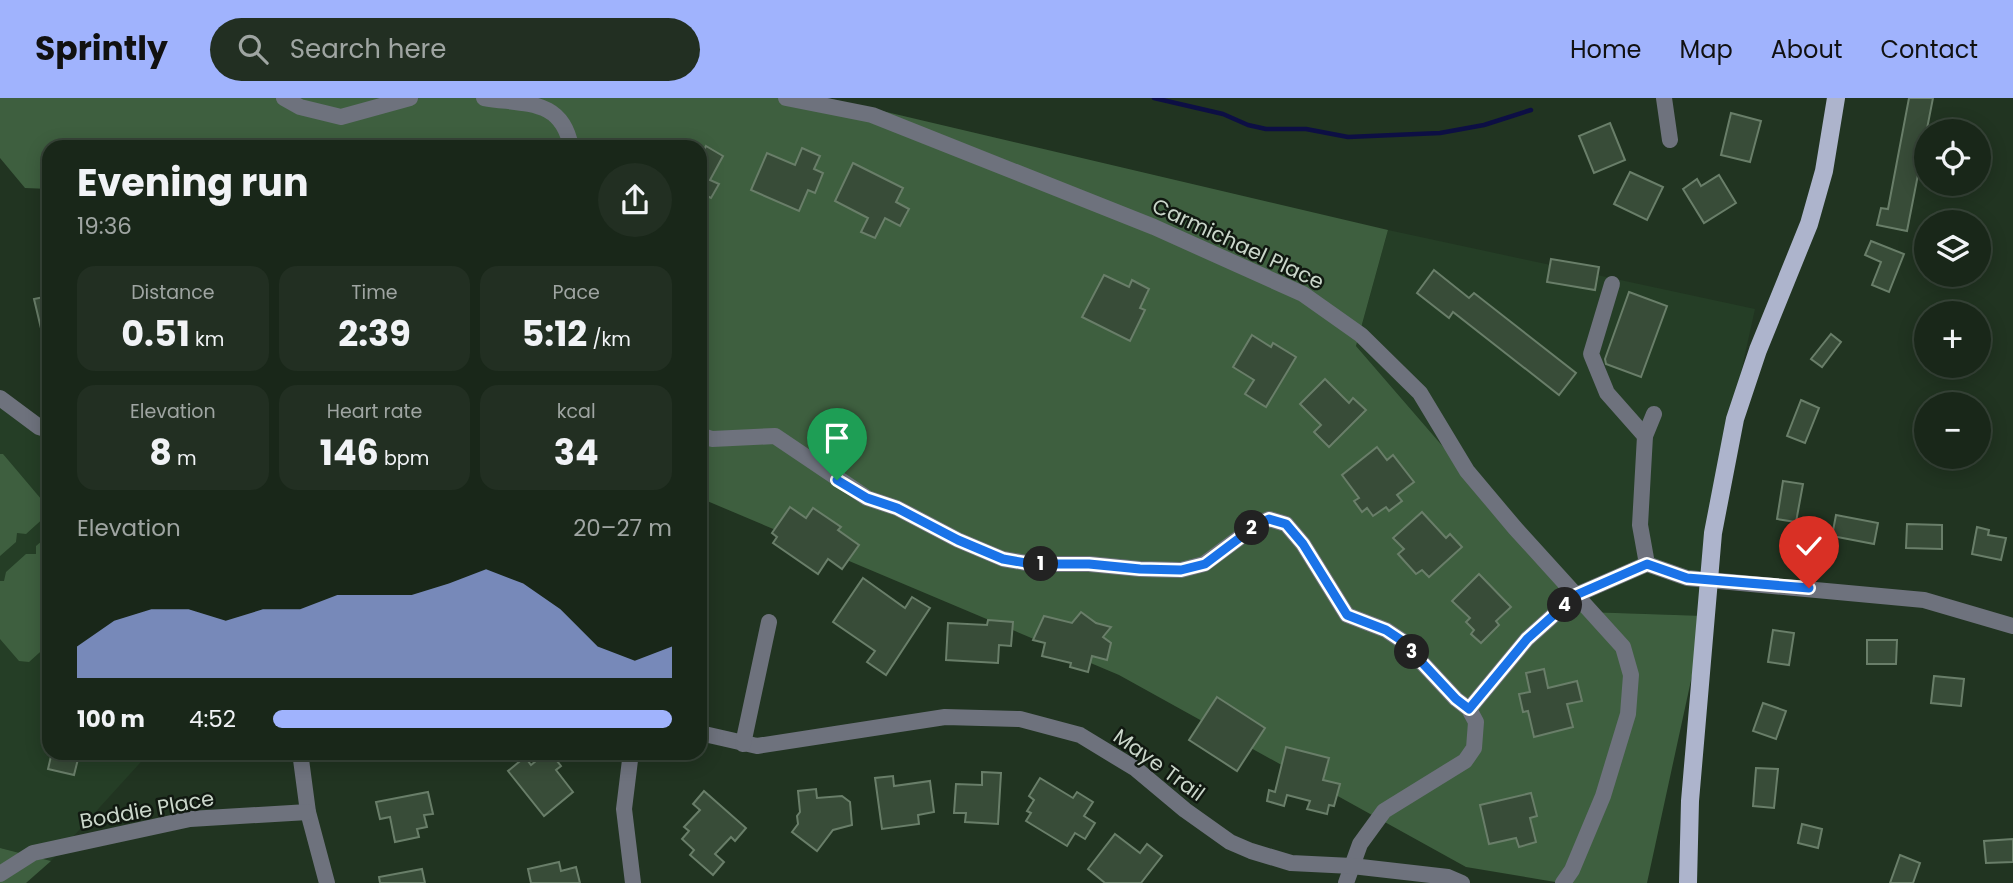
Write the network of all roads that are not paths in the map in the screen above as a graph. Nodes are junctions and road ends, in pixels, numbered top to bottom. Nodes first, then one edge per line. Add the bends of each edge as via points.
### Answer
1 (284, 98) edge
2 (410, 98) edge
3 (484, 98) edge
4 (786, 98) edge
5 (1664, 98) edge
6 (1836, 98) edge
7 (570, 140) edge
8 (1670, 140) dead end
9 (1612, 284) dead end
10 (0, 398) edge
11 (1654, 414) dead end
12 (42, 428) edge
13 (1645, 436) junction
14 (707, 437) edge
15 (1647, 564) junction
16 (1708, 579) junction
17 (1576, 595) junction
18 (769, 622) dead end
19 (2013, 626) edge
20 (1469, 709) junction
21 (707, 735) edge
22 (743, 744) junction
23 (301, 760) edge
24 (630, 760) edge
25 (308, 811) junction
26 (1352, 866) junction
27 (0, 874) edge
28 (327, 883) edge
29 (633, 883) edge
30 (1346, 883) edge
31 (1462, 883) edge
32 (1563, 883) edge
33 (1688, 883) edge

1 - 2 street via 341,117
3 - 7 street via 545,108 557,115
4 - 17 street, Carmichael Place via 872,114 1154,227 1303,294 1361,335 1420,393 1467,471
5 - 8 street
6 - 16 main road via 1824,171 1809,224 1735,419
9 - 13 street via 1591,354 1607,393
10 - 12 street
11 - 13 street
13 - 15 street via 1640,525
14 - 20 street via 775,436 867,498 1003,559 1032,564 1181,570 1205,564 1269,519 1286,524 1347,615 1401,640
15 - 16 street via 1687,578
15 - 17 street
16 - 19 street via 1924,600
16 - 33 main road via 1689,801
17 - 20 street via 1527,639
17 - 32 street, Carmichael Place via 1623,647 1631,675 1628,714 1603,796
18 - 22 street
20 - 26 street via 1476,722 1474,748 1465,761 1384,811 1360,844
21 - 22 street, Maye Trail
22 - 26 street, Maye Trail via 757,746 945,717 1020,719 1080,735 1136,769 1230,842 1292,863
23 - 25 street
24 - 29 street via 624,809
25 - 27 street, Boddie Place via 190,819 33,853
25 - 28 street
26 - 30 street
26 - 31 street, Maye Trail via 1448,877

